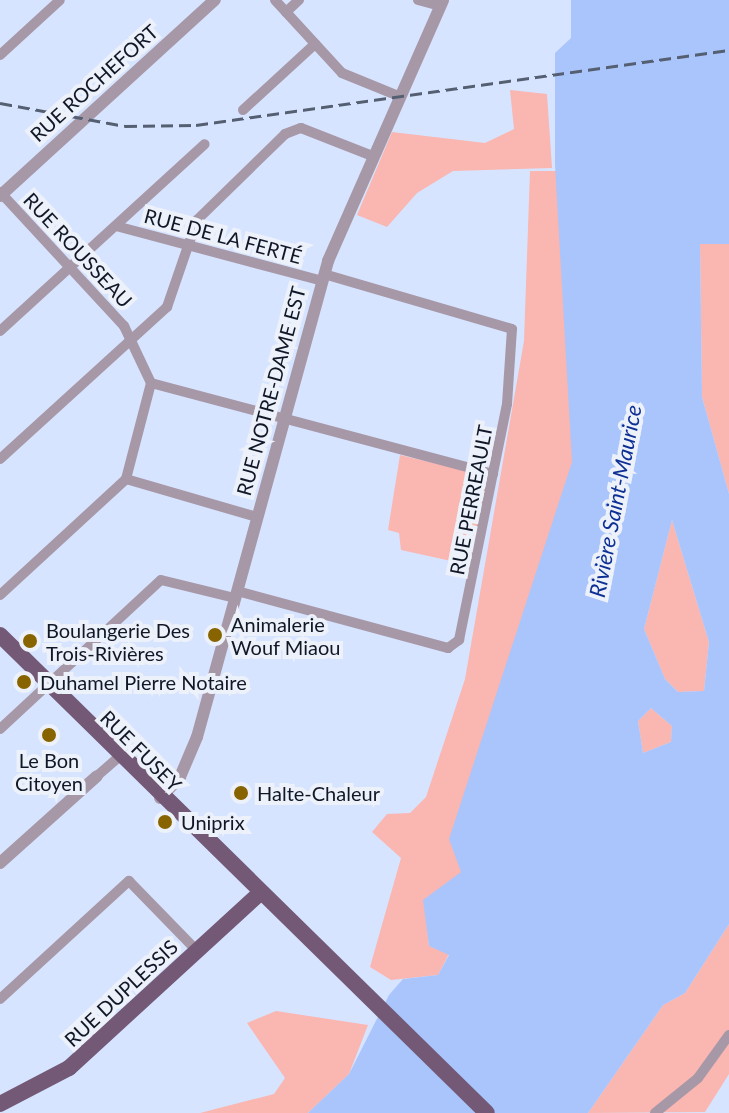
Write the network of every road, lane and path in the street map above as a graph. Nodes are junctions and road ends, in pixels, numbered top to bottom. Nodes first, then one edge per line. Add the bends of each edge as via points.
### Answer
1 (60, 0) edge
2 (215, 0) edge
3 (275, 0) edge
4 (299, 0) edge
5 (418, 0) edge
6 (442, 3) edge
7 (286, 12) junction
8 (315, 44) junction
9 (0, 55) edge
10 (396, 95) junction
11 (243, 110) dead end
12 (205, 144) dead end
13 (370, 155) junction
14 (1, 194) edge
15 (116, 226) junction
16 (188, 244) junction
17 (70, 267) junction
18 (323, 278) junction
19 (0, 331) edge
20 (131, 340) junction
21 (151, 383) junction
22 (283, 420) junction
23 (0, 459) edge
24 (493, 474) junction
25 (126, 479) junction
26 (257, 517) junction
27 (236, 594) junction
28 (0, 595) edge
29 (0, 635) edge
30 (49, 685) junction
31 (0, 729) edge
32 (118, 758) junction
33 (97, 776) joint
34 (160, 798) junction
35 (0, 863) edge
36 (258, 895) junction
37 (196, 950) junction
38 (0, 999) edge
39 (729, 1035) edge
40 (0, 1104) edge
41 (487, 1113) edge
42 (655, 1113) edge

1 - 9 street
2 - 14 street, RUE ROCHEFORT
3 - 7 street
4 - 7 street
5 - 6 street
6 - 10 street, RUE NOTRE-DAME EST
7 - 8 street
8 - 10 street via 346,75
8 - 11 street
10 - 13 street, RUE NOTRE-DAME EST
12 - 15 street
13 - 16 street via 290,130 202,214
13 - 18 street, RUE NOTRE-DAME EST
14 - 17 street, RUE ROUSSEAU
15 - 16 street, RUE DE LA FERTÉ
15 - 17 street
16 - 18 street, RUE DE LA FERTÉ
16 - 20 street via 170,302
17 - 19 street
17 - 20 street, RUE ROUSSEAU
18 - 22 street, RUE NOTRE-DAME EST
18 - 24 street, RUE PERREAULT via 510,326 508,395
20 - 21 street, RUE ROUSSEAU
20 - 23 street
21 - 22 street
21 - 25 street
22 - 24 street
22 - 26 street, RUE NOTRE-DAME EST
24 - 27 street, RUE PERREAULT via 455,647
25 - 26 street
25 - 28 street
26 - 27 street, RUE NOTRE-DAME EST
27 - 30 street via 164,579
27 - 34 street, RUE NOTRE-DAME EST via 194,746
29 - 30 main road, RUE FUSEY
30 - 31 street
30 - 32 main road, RUE FUSEY
32 - 33 street
32 - 34 main road, RUE FUSEY
33 - 35 street
34 - 36 main road, RUE FUSEY
36 - 37 main road, RUE DUPLESSIS
36 - 41 main road, RUE FUSEY
37 - 38 street via 129,881
37 - 40 main road, RUE DUPLESSIS via 69,1068
39 - 42 street via 698,1078

